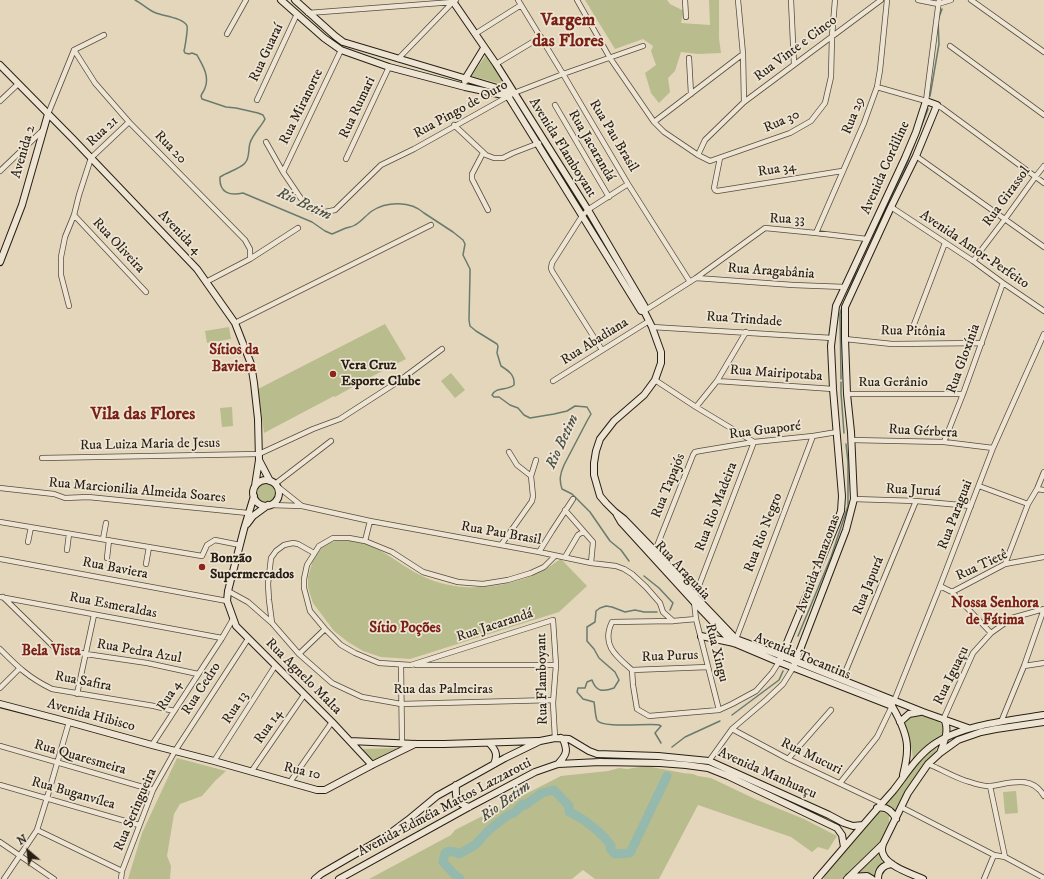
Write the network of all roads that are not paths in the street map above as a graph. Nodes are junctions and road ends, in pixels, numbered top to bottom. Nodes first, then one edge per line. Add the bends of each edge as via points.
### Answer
1 (246, 0) edge
2 (281, 0) edge
3 (295, 0) edge
4 (577, 0) edge
5 (685, 0) edge
6 (738, 0) edge
7 (791, 0) edge
8 (835, 0) edge
9 (881, 0) edge
10 (887, 0) edge
11 (918, 0) edge
12 (951, 0) edge
13 (971, 0) edge
14 (454, 1) edge
15 (519, 2) edge
16 (939, 2) edge
17 (308, 13) junction
18 (297, 14) junction
19 (686, 17) dead end
20 (228, 34) dead end
21 (475, 34) junction
22 (104, 35) dead end
23 (832, 36) junction
24 (540, 37) junction
25 (643, 46) dead end
26 (950, 46) dead end
27 (484, 48) junction
28 (74, 50) junction
29 (342, 50) junction
30 (1044, 52) edge
31 (743, 54) junction
32 (610, 58) junction
33 (689, 58) dead end
34 (398, 59) junction
35 (496, 64) junction
36 (794, 64) junction
37 (0, 65) edge
38 (389, 68) junction
39 (563, 74) junction
40 (466, 79) junction
41 (18, 84) junction
42 (465, 87) junction
43 (877, 87) junction
44 (691, 94) junction
45 (511, 95) junction
46 (257, 100) dead end
47 (0, 101) edge
48 (926, 101) junction
49 (744, 102) junction
50 (555, 105) dead end
51 (937, 105) junction
52 (48, 114) junction
53 (1044, 115) edge
54 (130, 122) junction
55 (654, 122) junction
56 (454, 125) junction
57 (43, 130) junction
58 (544, 141) junction
59 (266, 142) dead end
60 (537, 144) junction
61 (483, 153) junction
62 (698, 155) junction
63 (916, 156) junction
64 (91, 158) junction
65 (720, 158) junction
66 (346, 159) dead end
67 (1044, 166) edge
68 (0, 171) edge
69 (842, 171) junction
70 (283, 172) junction
71 (1036, 176) junction
72 (1044, 183) edge
73 (628, 184) junction
74 (608, 197) junction
75 (891, 207) junction
76 (488, 210) dead end
77 (588, 210) junction
78 (74, 216) junction
79 (582, 216) junction
80 (1006, 219) junction
81 (431, 225) dead end
82 (298, 228) dead end
83 (816, 232) junction
84 (867, 239) junction
85 (946, 243) junction
86 (1044, 247) edge
87 (250, 259) junction
88 (973, 261) junction
89 (0, 262) edge
90 (696, 278) junction
91 (206, 282) junction
92 (690, 282) junction
93 (1003, 284) junction
94 (845, 287) junction
95 (146, 292) dead end
96 (69, 306) dead end
97 (1044, 311) edge
98 (644, 312) junction
99 (235, 323) junction
100 (650, 324) junction
101 (913, 328) dead end
102 (746, 332) junction
103 (1044, 334) edge
104 (833, 338) junction
105 (844, 339) junction
106 (982, 343) junction
107 (442, 349) dead end
108 (602, 350) junction
109 (655, 380) junction
110 (553, 381) dead end
111 (717, 381) junction
112 (834, 389) junction
113 (847, 394) junction
114 (963, 394) junction
115 (696, 407) junction
116 (837, 432) junction
117 (813, 436) junction
118 (852, 440) junction
119 (331, 441) dead end
120 (754, 442) junction
121 (944, 442) junction
122 (993, 448) junction
123 (509, 452) dead end
124 (695, 452) joint
125 (259, 457) junction
126 (42, 458) dead end
127 (536, 460) dead end
128 (594, 463) joint
129 (1044, 472) edge
130 (531, 476) junction
131 (274, 484) junction
132 (255, 486) junction
133 (978, 486) junction
134 (0, 488) edge
135 (1037, 488) junction
136 (1044, 490) edge
137 (254, 496) junction
138 (573, 499) dead end
139 (854, 499) junction
140 (916, 501) junction
141 (1028, 504) junction
142 (269, 505) junction
143 (302, 506) junction
144 (971, 506) junction
145 (565, 510) junction
146 (258, 512) junction
147 (615, 512) junction
148 (248, 513) junction
149 (370, 521) junction
150 (0, 522) edge
151 (106, 523) dead end
152 (31, 527) junction
153 (244, 529) junction
154 (585, 533) junction
155 (69, 534) junction
156 (103, 539) junction
157 (109, 540) junction
158 (365, 541) junction
159 (28, 542) dead end
160 (240, 545) junction
161 (501, 545) junction
162 (149, 547) junction
163 (67, 550) dead end
164 (655, 551) junction
165 (539, 552) junction
166 (314, 554) junction
167 (555, 556) junction
168 (565, 557) junction
169 (1044, 557) edge
170 (107, 558) dead end
171 (0, 559) edge
172 (591, 563) junction
173 (146, 564) dead end
174 (1005, 564) junction
175 (940, 586) junction
176 (228, 591) junction
177 (952, 592) junction
178 (1, 597) edge
179 (694, 599) junction
180 (227, 601) junction
181 (1044, 609) edge
182 (94, 615) junction
183 (696, 619) junction
184 (233, 620) junction
185 (553, 620) joint
186 (673, 621) junction
187 (272, 623) junction
188 (324, 629) junction
189 (992, 633) junction
190 (701, 636) junction
191 (222, 638) junction
192 (248, 639) junction
193 (735, 641) junction
194 (0, 649) edge
195 (86, 654) junction
196 (299, 654) junction
197 (782, 656) junction
198 (779, 662) junction
199 (1044, 663) edge
200 (401, 665) junction
201 (411, 665) junction
202 (556, 665) junction
203 (794, 665) junction
204 (276, 666) junction
205 (1024, 666) junction
206 (708, 667) junction
207 (19, 668) junction
208 (632, 670) junction
209 (198, 674) junction
210 (842, 680) junction
211 (0, 688) edge
212 (78, 694) junction
213 (304, 695) junction
214 (553, 700) junction
215 (0, 704) edge
216 (401, 704) junction
217 (893, 704) junction
218 (719, 710) junction
219 (831, 710) dead end
220 (174, 711) junction
221 (923, 712) junction
222 (1044, 715) edge
223 (944, 720) junction
224 (69, 722) junction
225 (332, 722) junction
226 (900, 722) junction
227 (1001, 722) junction
228 (1044, 722) edge
229 (968, 728) junction
230 (732, 729) junction
231 (946, 737) junction
232 (558, 738) junction
233 (543, 740) junction
234 (350, 741) junction
235 (402, 743) junction
236 (489, 743) junction
237 (415, 744) junction
238 (152, 745) junction
239 (0, 746) edge
240 (175, 751) junction
241 (940, 753) junction
242 (788, 759) junction
243 (214, 761) junction
244 (685, 761) junction
245 (709, 761) junction
246 (57, 762) junction
247 (660, 763) joint
248 (494, 764) junction
249 (558, 764) junction
250 (928, 764) junction
251 (372, 765) junction
252 (251, 772) junction
253 (903, 777) junction
254 (290, 782) junction
255 (840, 783) junction
256 (0, 785) edge
257 (456, 785) junction
258 (990, 786) junction
259 (153, 790) junction
260 (1044, 796) edge
261 (48, 798) junction
262 (879, 806) junction
263 (469, 807) junction
264 (901, 807) junction
265 (896, 818) junction
266 (139, 825) junction
267 (863, 825) junction
268 (37, 830) junction
269 (0, 842) edge
270 (883, 844) junction
271 (844, 847) junction
272 (994, 855) junction
273 (20, 856) junction
274 (1005, 857) junction
275 (892, 864) junction
276 (122, 870) junction
277 (820, 877) edge
278 (848, 878) edge
279 (1044, 878) edge
280 (4, 879) edge
281 (54, 879) edge
282 (120, 879) edge
283 (315, 879) edge
284 (339, 879) edge
285 (872, 879) edge
286 (878, 879) edge
287 (923, 879) edge
288 (984, 879) edge

1 - 20 street
2 - 18 street
3 - 17 street
4 - 32 street
5 - 19 street
6 - 31 street
7 - 36 street
8 - 23 street, Rua 30
9 - 23 street, Rua Vinte e Cinco
10 - 43 street, Rua 29
11 - 16 street
12 - 16 street
13 - 30 street
14 - 17 street
14 - 21 street, Avenida Flamboyant
14 - 34 street
15 - 21 street
15 - 24 street, Rua Pau Brasil
16 - 48 street, Avenida Cordiline
17 - 34 street via 343,42
18 - 29 street
18 - 46 street, Rua Guaraí
21 - 27 street, Avenida Flamboyant
22 - 28 street
23 - 36 street, Rua Vinte e Cinco
23 - 65 street, Rua 30 via 831,76 826,103 811,122 790,133
24 - 35 street
24 - 39 street, Rua Pau Brasil
25 - 32 street, Rua Pingo de Ouro
26 - 53 street
27 - 35 street, Avenida Flamboyant
27 - 40 street
28 - 52 street, Avenida 2
28 - 54 street, Rua 20 via 95,83
29 - 38 street
29 - 70 street, Rua Miranorte
31 - 44 street
31 - 49 street
32 - 39 street, Rua Pingo de Ouro
32 - 55 street
33 - 44 street
34 - 40 street
35 - 45 street, Avenida Flamboyant
36 - 49 street, Rua Vinte e Cinco
37 - 41 street, Avenida 4
38 - 42 street
38 - 66 street, Rua Rumari
39 - 45 street, Rua Pingo de Ouro
39 - 73 street, Rua Pau Brasil
40 - 42 street
40 - 45 street
41 - 47 street
41 - 52 street, Avenida 4
42 - 45 street
43 - 48 street
43 - 69 street, Rua 29
44 - 55 street
45 - 56 street, Rua Pingo de Ouro
45 - 58 street, Avenida Flamboyant
45 - 60 street, Avenida Flamboyant
48 - 51 street
48 - 84 street, Avenida Cordiline via 905,158
49 - 62 street, Rua Vinte e Cinco via 705,140
50 - 74 street, Rua Jacarandá
51 - 63 street, Avenida Cordiline
51 - 71 street
52 - 57 street, Avenida 2
52 - 64 street, Avenida 4
54 - 64 street, Rua 21
54 - 87 street, Rua 20 via 245,240 250,248
55 - 62 street
56 - 61 street
56 - 70 street, Rua Pingo de Ouro via 381,165 335,210 312,211
57 - 68 street
57 - 89 street, Avenida 2 via 22,205
58 - 60 street
58 - 77 street, Avenida Flamboyant
59 - 70 street
60 - 61 street via 503,158 494,158
60 - 79 street, Avenida Flamboyant
61 - 76 street via 472,174 472,180
62 - 65 street, Rua 30 via 710,161
63 - 75 street, Avenida Cordiline
63 - 80 street
64 - 78 street
64 - 91 street, Avenida 4 via 198,269
65 - 69 street, Rua 34 via 714,188 716,191
67 - 71 street, Rua Girassol
69 - 83 street, Rua 29
71 - 72 street
71 - 80 street, Rua Girassol
73 - 74 street
73 - 92 street, Rua Pau Brasil
74 - 77 street
75 - 85 street, Avenida Amor-Perfeito
75 - 105 street, Avenida Cordiline via 845,307
77 - 79 street
77 - 98 street, Avenida Flamboyant via 646,307
78 - 95 street, Rua Oliveira
78 - 96 street via 65,236 61,257
79 - 98 street, Avenida Flamboyant
79 - 108 street via 551,268
80 - 86 street
80 - 88 street, Rua Girassol
81 - 99 street
82 - 87 street
83 - 84 street, Rua 33
83 - 90 street, Rua 33 via 765,228
84 - 94 street, Avenida Cordiline
85 - 88 street, Avenida Amor-Perfeito
85 - 101 street
87 - 91 street
88 - 93 street, Avenida Amor-Perfeito
90 - 92 street, Rua 33
90 - 94 street, Rua Aragabânia
91 - 99 street, Avenida 4
92 - 98 street, Rua 33
93 - 97 street, Avenida Amor-Perfeito
93 - 106 street, Rua Gloxínia
94 - 104 street, Avenida Cordiline via 836,306
98 - 100 street, Avenida Flamboyant
99 - 125 street, Avenida 4 via 252,367
100 - 102 street, Rua Trindade
100 - 108 street, Rua Abadiana
100 - 109 street, Avenida Flamboyant via 661,352 661,363
102 - 104 street, Rua Trindade
102 - 111 street
103 - 122 street, Rua Paraguai
104 - 105 street
104 - 112 street, Avenida Amazonas via 831,346
105 - 106 street, Rua Pitônia via 892,344
105 - 113 street, Avenida Amazonas
106 - 114 street, Rua Gloxínia
107 - 125 street via 399,381 340,419 313,429
108 - 110 street, Rua Abadiana
109 - 115 street
109 - 128 street, Avenida Flamboyant via 644,395 614,421 600,438
111 - 112 street, Rua Mairipotaba
111 - 115 street
112 - 116 street, Avenida Amazonas
113 - 114 street, Rua Gerânio
113 - 118 street, Avenida Amazonas
114 - 121 street, Rua Gloxínia
115 - 120 street
116 - 117 street, Rua Guaporé
116 - 197 street, Avenida Amazonas via 842,496 840,511
117 - 120 street, Rua Guaporé
117 - 193 street, Rua Rio Negro
118 - 121 street, Rua Gérbera
118 - 139 street, Avenida Amazonas
119 - 131 street
120 - 124 street, Rua Guaporé
120 - 179 street, Rua Rio Madeira
121 - 122 street, Rua Gérbera
122 - 133 street, Rua Paraguai
123 - 130 street via 518,467
124 - 164 street, Rua Tapajós
125 - 126 street, Rua Luiza Maria de Jesus
125 - 131 street, Avenida 4
125 - 132 street, Avenida 4
127 - 130 street
128 - 147 street, Rua Araguaia via 594,475 600,496
129 - 135 street
130 - 161 street via 532,501
131 - 132 street via 263,480
131 - 142 street via 278,497
131 - 143 street, Rua Pau Brasil
132 - 137 street
133 - 141 street
133 - 144 street, Rua Paraguai
134 - 148 street, Rua Marcionilia Almeida Soares via 54,494 65,498 88,497
135 - 136 street
135 - 141 street
137 - 142 street via 260,504
137 - 148 street
138 - 145 street
139 - 140 street, Rua Juruá
139 - 203 street, Avenida Amazonas via 846,530
140 - 144 street, Rua Juruá
140 - 210 street, Rua Japurá
141 - 174 street
142 - 143 street, Rua Pau Brasil
142 - 146 street
143 - 149 street, Rua Pau Brasil
144 - 175 street, Rua Paraguai
145 - 154 street
145 - 165 street
146 - 148 street
146 - 153 street
147 - 164 street, Rua Araguaia
147 - 179 street, Rua Araguaia via 621,522
148 - 153 street
149 - 158 street
149 - 161 street, Rua Pau Brasil
150 - 152 street
151 - 156 street
152 - 155 street
152 - 159 street
153 - 160 street
154 - 168 street via 581,532 578,535
154 - 172 street via 593,542
155 - 156 street
155 - 163 street
156 - 157 street
157 - 162 street
157 - 170 street
158 - 166 street, Rua Jacarandá via 333,538 320,546
158 - 167 street, Rua Jacarandá via 392,552 423,572 458,582 483,584 531,573 544,567
160 - 162 street via 215,540 207,545 202,556
160 - 176 street
161 - 165 street, Rua Pau Brasil
162 - 173 street
164 - 179 street, Rua Araguaia
165 - 167 street, Rua Pau Brasil
166 - 187 street via 294,543 284,545 271,558 268,584
166 - 188 street, Rua Jacarandá via 308,565 304,588 310,611
167 - 168 street, Rua Pau Brasil
168 - 172 street, Rua Pau Brasil
169 - 174 street, Rua Tietê
171 - 180 street, Rua Baviera
172 - 186 street, Rua Pau Brasil via 616,566 632,574 651,591 663,612
174 - 177 street, Rua Tietê
175 - 177 street
175 - 217 street, Rua Paraguai
176 - 180 street
176 - 187 street, Rua das Palmeiras via 248,602
177 - 189 street
178 - 182 street, Rua Esmeraldas
178 - 195 street, Rua Pedra Azul via 54,647
179 - 183 street, Rua Xingu
179 - 193 street, Rua Araguaia
180 - 184 street, Rua Agnelo Malta
181 - 189 street, Rua Iguaçu via 1012,618
181 - 205 street
182 - 191 street, Rua Esmeraldas
182 - 195 street
183 - 186 street
183 - 190 street, Rua Xingu
184 - 191 street, Rua 4
184 - 192 street, Rua Agnelo Malta
185 - 201 street, Rua Jacarandá
185 - 202 street, Rua Flamboyant
186 - 208 street via 612,622 609,628 610,648
187 - 196 street, Rua das Palmeiras
188 - 196 street
188 - 200 street, Rua Jacarandá via 341,645 355,653 378,663
189 - 223 street, Rua Iguaçu via 973,653
190 - 193 street, Avenida Tocantins
190 - 206 street, Rua Xingu
191 - 209 street, Rua 4
192 - 204 street, Rua Agnelo Malta
192 - 240 street, Rua Cedro
193 - 197 street, Avenida Tocantins
193 - 198 street, Avenida Tocantins
194 - 207 street, Rua Safira
195 - 209 street, Rua Pedra Azul
195 - 212 street
196 - 216 street, Rua das Palmeiras via 332,683 362,697
197 - 198 street, Avenida Amazonas
197 - 203 street, Avenida Tocantins
198 - 203 street, Avenida Tocantins
198 - 218 street, Avenida Amazonas via 756,691
199 - 205 street
200 - 201 street, Rua Jacarandá
200 - 216 street
201 - 202 street
202 - 214 street, Rua Flamboyant
203 - 210 street, Avenida Tocantins
203 - 217 street, Avenida Tocantins
203 - 230 street, Avenida Amazonas via 783,684
204 - 213 street, Rua Agnelo Malta
204 - 243 street, Rua 13
205 - 227 street
206 - 208 street, Rua Purus
206 - 218 street, Rua Xingu
207 - 211 street
207 - 212 street, Rua Safira via 37,682 52,689
208 - 218 street via 637,709 649,716
209 - 220 street, Rua 4
210 - 217 street, Avenida Tocantins
212 - 220 street, Rua Safira
213 - 225 street, Rua Agnelo Malta
213 - 252 street, Rua 14
214 - 216 street, Rua das Palmeiras
214 - 232 street, Rua Flamboyant
215 - 224 street, Avenida Hibisco
216 - 235 street
217 - 221 street
217 - 226 street
217 - 255 street, Rua Paraguai via 877,737
219 - 242 street
220 - 238 street, Rua 4
221 - 223 street
221 - 226 street via 913,712
222 - 227 street
223 - 229 street
223 - 231 street via 947,725
224 - 238 street, Avenida Hibisco
224 - 246 street
225 - 234 street, Rua Agnelo Malta
225 - 254 street
226 - 253 street via 907,749
227 - 229 street
228 - 241 street via 981,732 958,740
229 - 231 street
230 - 242 street, Rua Mucuri
230 - 245 street, Avenida Amazonas
231 - 241 street
231 - 253 street via 932,745
232 - 233 street, Avenida Edméia Mattos Lazzarotti
232 - 244 street, Avenida Manhuaçu via 569,739 597,754 658,756
232 - 249 street via 563,739 566,755
233 - 236 street
233 - 248 street, Avenida Edméia Mattos Lazzarotti
234 - 235 street
234 - 251 street, Rua Agnelo Malta
235 - 237 street
236 - 237 street
236 - 248 street via 497,754
237 - 251 street, Rua 10
238 - 240 street, Avenida Hibisco
239 - 246 street, Rua Quaresmeira
240 - 243 street, Rua 10
240 - 259 street, Rua Seringueira
241 - 250 street
242 - 255 street, Rua Mucuri
243 - 252 street, Rua 10
244 - 245 street, Avenida Manhuaçu
244 - 247 street, Avenida Manhuaçu
244 - 271 street, Avenida Manhuaçu via 728,776 837,828 842,835
245 - 267 street, Avenida Manhuaçu via 844,823 853,826
246 - 259 street, Rua Quaresmeira
246 - 261 street
247 - 249 street, Avenida Edméia Mattos Lazzarotti
248 - 257 street, Avenida Edméia Mattos Lazzarotti
249 - 263 street, Avenida Edméia Mattos Lazzarotti via 535,772
250 - 258 street via 970,782
250 - 264 street
251 - 254 street, Rua 10 via 325,790
252 - 254 street, Rua 10
253 - 262 street
255 - 262 street, Rua Mucuri
256 - 261 street, Rua Buganvílea
257 - 263 street via 455,794 458,802
257 - 283 street, Avenida Edméia Mattos Lazzarotti via 437,796 388,835
258 - 260 street via 1022,782 1034,785
258 - 274 street
259 - 266 street, Rua Seringueira
261 - 266 street, Rua Buganvílea
261 - 268 street
262 - 265 street via 889,810
262 - 267 street
263 - 284 street, Avenida Edméia Mattos Lazzarotti
264 - 265 street
264 - 272 street
265 - 270 street
266 - 276 street, Rua Seringueira
267 - 271 street
268 - 273 street
268 - 276 street
269 - 273 street
270 - 275 street via 883,855
270 - 278 street
271 - 277 street
272 - 274 street
272 - 288 street
273 - 280 street
273 - 281 street
274 - 279 street
275 - 286 street via 882,867
275 - 287 street
276 - 282 street, Rua Seringueira
278 - 285 street via 867,876

